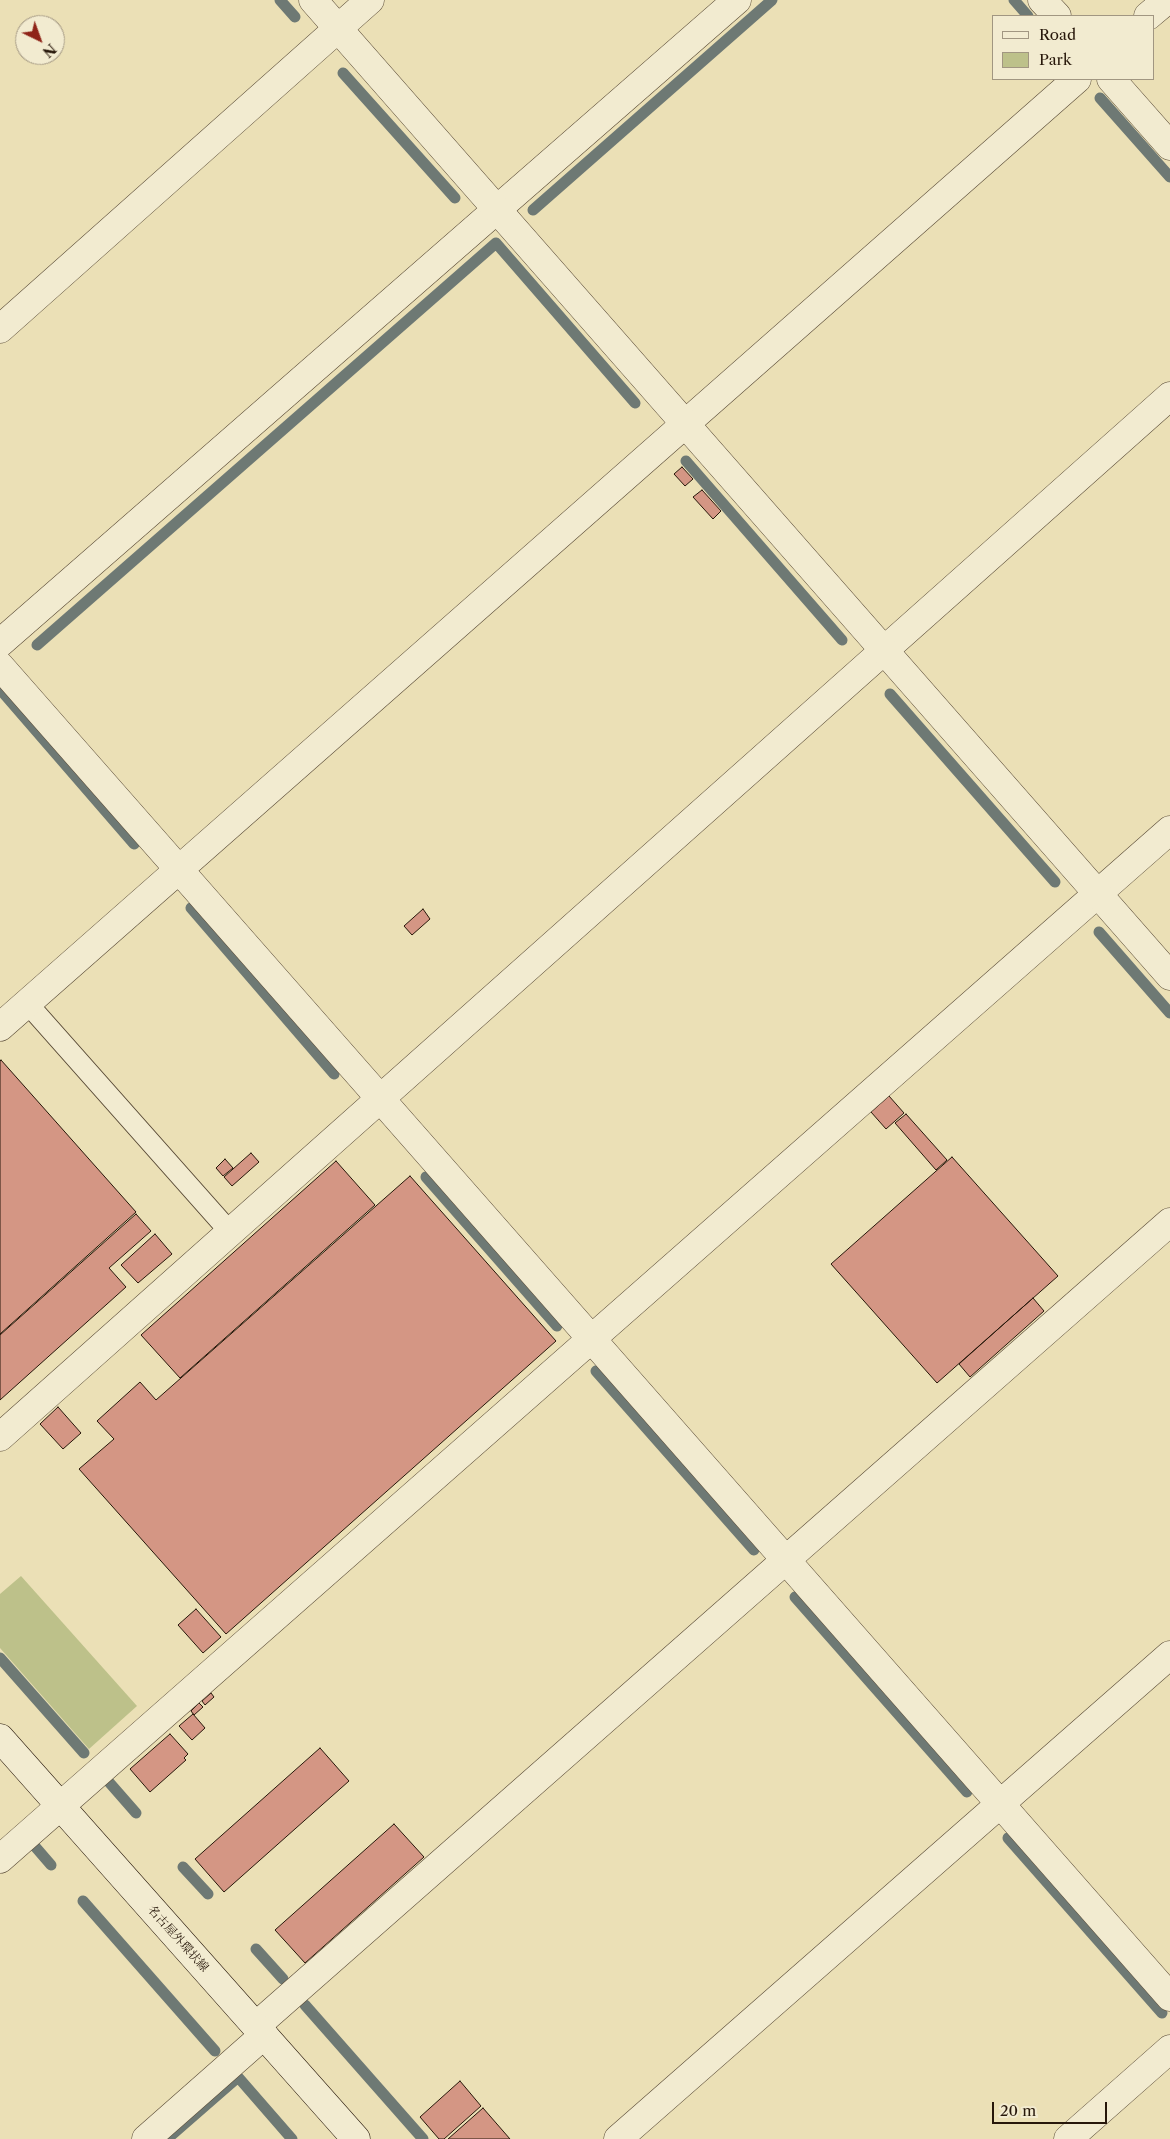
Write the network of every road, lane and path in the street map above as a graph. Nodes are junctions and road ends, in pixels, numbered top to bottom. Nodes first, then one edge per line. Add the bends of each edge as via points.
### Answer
1 (313, 0) edge
2 (370, 0) edge
3 (737, 0) edge
4 (1042, 0) edge
5 (1167, 0) edge
6 (1056, 15) edge
7 (1149, 15) edge
8 (338, 28) junction
9 (1076, 80) edge
10 (1112, 80) edge
11 (1168, 141) edge
12 (497, 209) junction
13 (0, 329) edge
14 (1170, 396) edge
15 (686, 423) junction
16 (0, 643) edge
17 (885, 650) junction
18 (0, 666) edge
19 (1170, 830) edge
20 (178, 870) junction
21 (1098, 893) junction
22 (1170, 976) edge
23 (27, 1004) junction
24 (0, 1027) edge
25 (380, 1099) junction
26 (1170, 1222) edge
27 (230, 1232) junction
28 (591, 1339) junction
29 (0, 1437) edge
30 (786, 1560) junction
31 (1170, 1655) edge
32 (0, 1738) edge
33 (1000, 1804) junction
34 (60, 1807) junction
35 (0, 1859) edge
36 (1170, 1997) edge
37 (260, 2030) junction
38 (1170, 2049) edge
39 (146, 2139) edge
40 (356, 2139) edge
41 (618, 2139) edge
42 (1068, 2139) edge

1 - 8 street
2 - 8 street
3 - 12 street
4 - 6 street
5 - 7 street
8 - 12 street
8 - 13 street
9 - 15 street
10 - 11 street
12 - 15 street
12 - 16 street
14 - 17 street
15 - 17 street
15 - 20 street
17 - 21 street
17 - 25 street
18 - 20 street
19 - 21 street
20 - 23 street
20 - 25 street
21 - 22 street
21 - 28 street
23 - 24 street
23 - 27 lane
25 - 27 street
25 - 28 street
26 - 30 street
27 - 29 street
28 - 30 street
28 - 34 street
30 - 33 street
30 - 37 street
31 - 33 street
32 - 34 street, 名古屋外環状線
33 - 36 street
33 - 41 street
34 - 35 street
34 - 37 street, 名古屋外環状線
37 - 39 street
37 - 40 street, 名古屋外環状線
38 - 42 street

